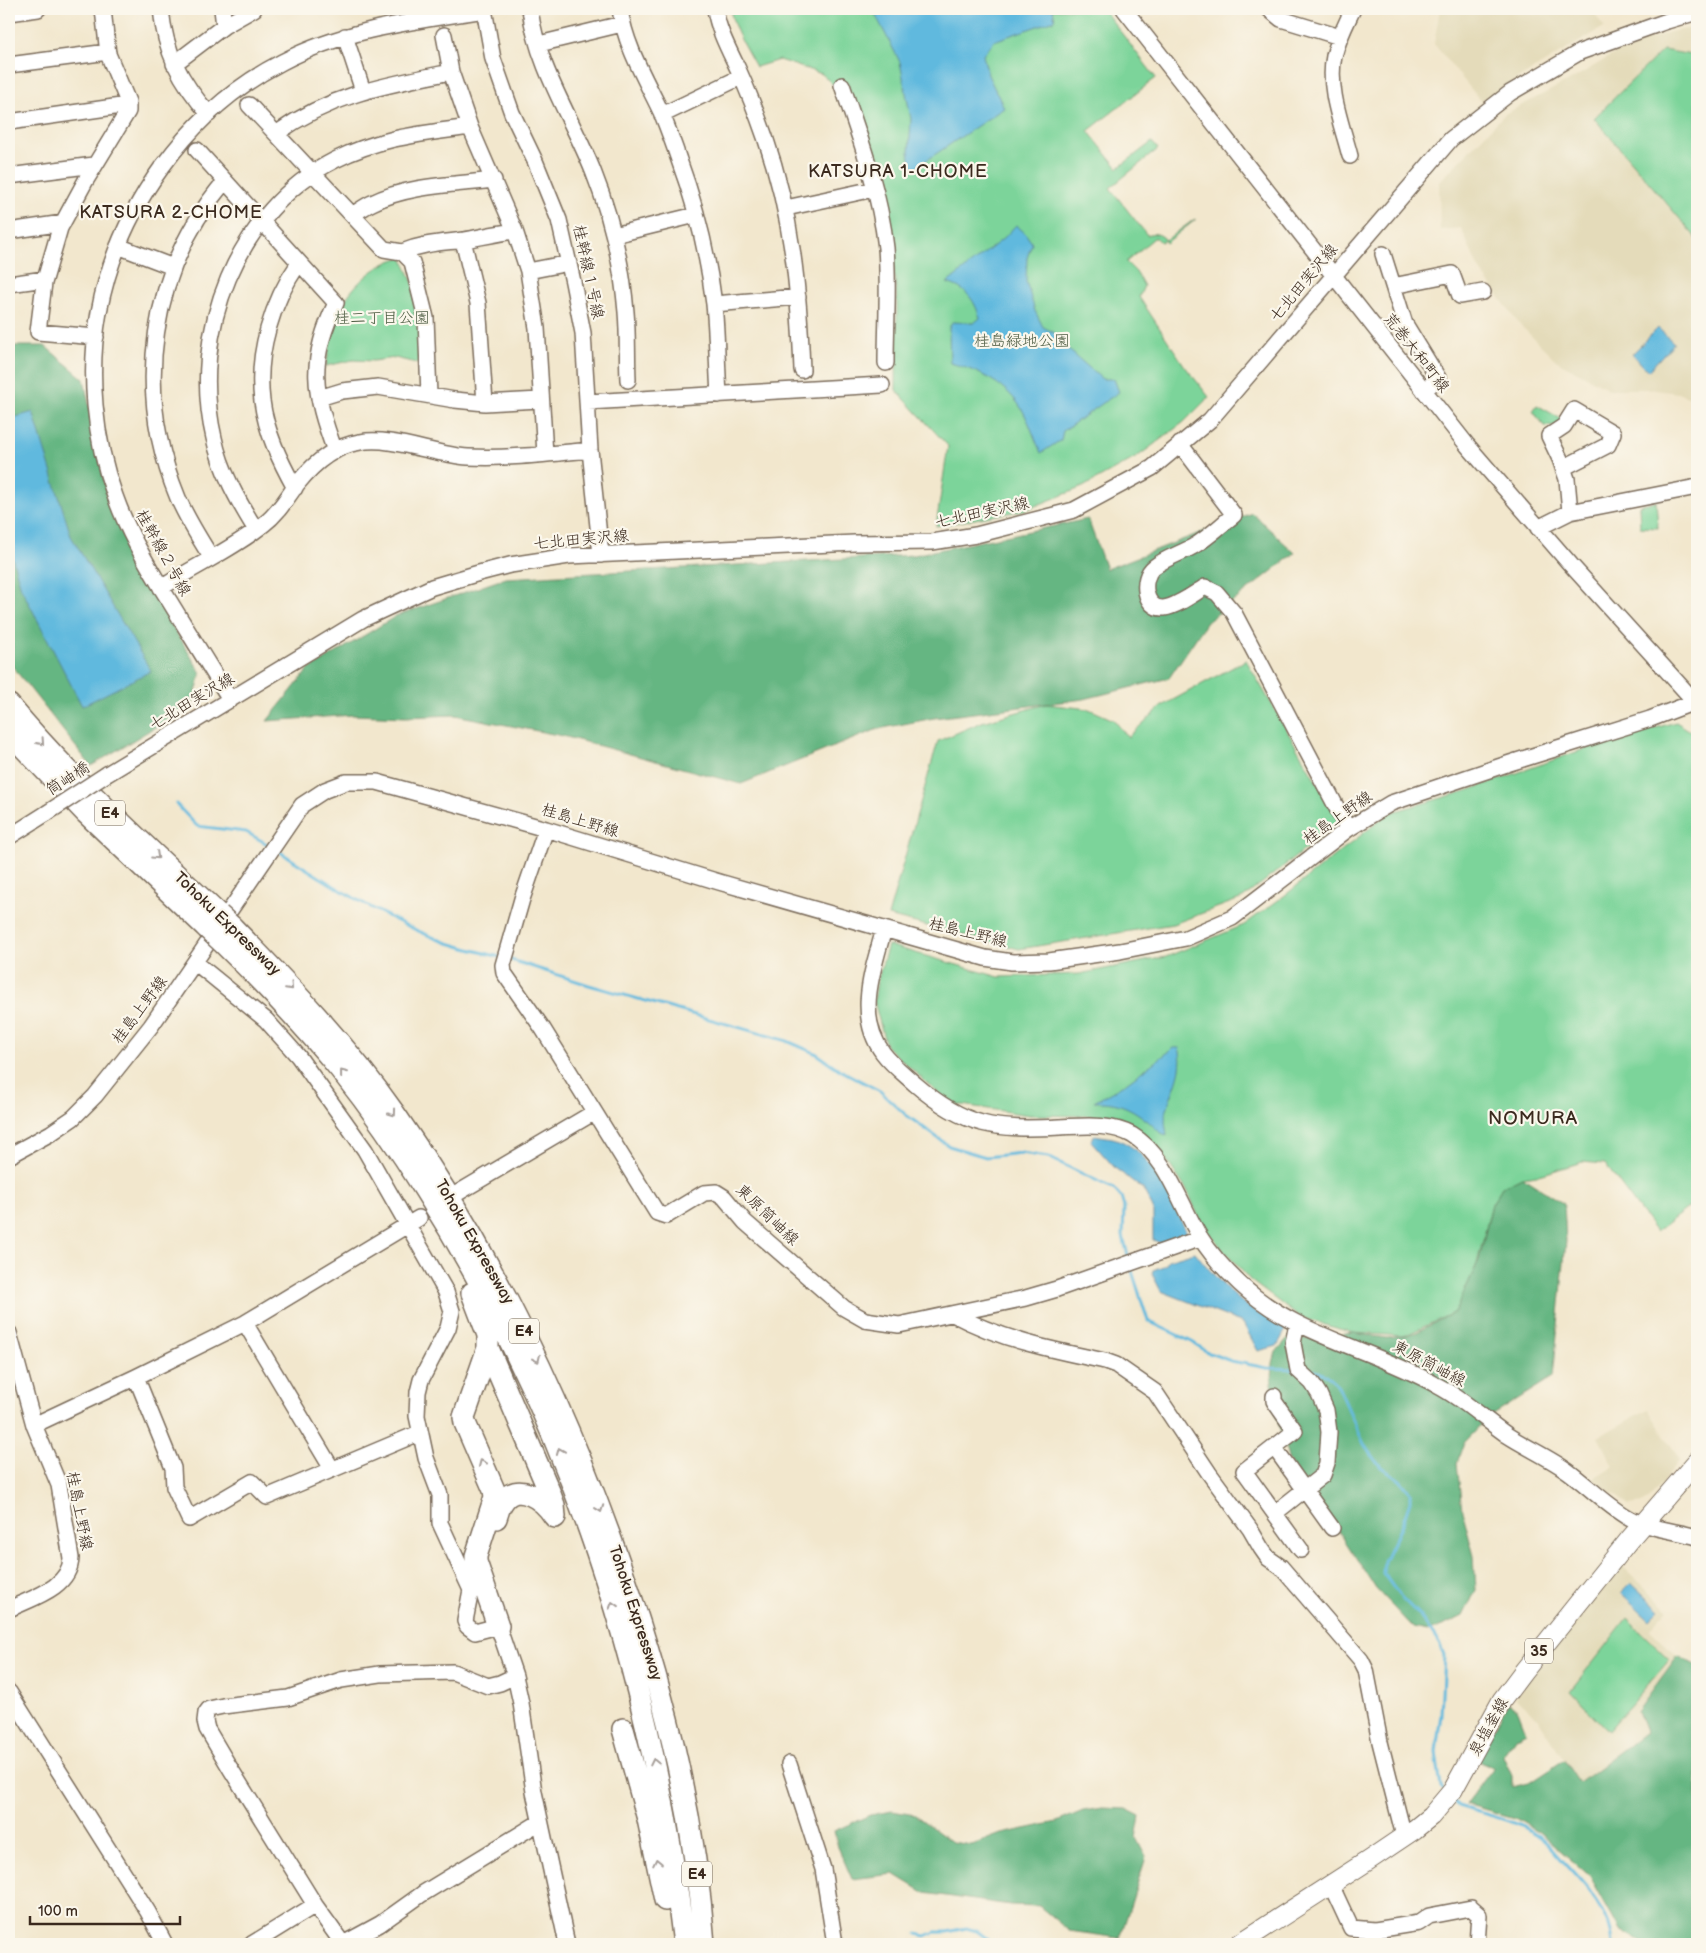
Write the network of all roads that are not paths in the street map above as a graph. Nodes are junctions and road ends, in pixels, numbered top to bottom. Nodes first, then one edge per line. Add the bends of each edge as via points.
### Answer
1 (38, 9) edge
2 (103, 9) edge
3 (161, 9) edge
4 (222, 9) edge
5 (254, 9) edge
6 (530, 9) edge
7 (715, 9) edge
8 (1124, 9) edge
9 (1269, 9) edge
10 (1352, 9) edge
11 (484, 10) edge
12 (1697, 12) edge
13 (9, 13) edge
14 (440, 13) edge
15 (621, 16) edge
16 (224, 26) junction
17 (444, 35) dead end
18 (345, 36) junction
19 (1340, 37) junction
20 (539, 44) junction
21 (108, 52) junction
22 (174, 64) junction
23 (9, 65) edge
24 (452, 72) junction
25 (741, 77) junction
26 (842, 86) dead end
27 (363, 91) junction
28 (249, 104) dead end
29 (128, 105) junction
30 (209, 114) junction
31 (662, 115) junction
32 (9, 122) edge
33 (470, 127) junction
34 (277, 133) junction
35 (197, 150) dead end
36 (1350, 156) dead end
37 (94, 165) junction
38 (314, 174) junction
39 (9, 176) edge
40 (494, 180) junction
41 (225, 181) junction
42 (874, 189) junction
43 (786, 208) junction
44 (352, 215) junction
45 (696, 215) junction
46 (262, 221) junction
47 (63, 223) junction
48 (9, 231) edge
49 (515, 231) junction
50 (614, 235) junction
51 (463, 240) junction
52 (118, 246) junction
53 (402, 252) junction
54 (1383, 254) dead end
55 (569, 262) junction
56 (299, 263) junction
57 (173, 268) junction
58 (528, 271) junction
59 (1334, 276) junction
60 (45, 279) junction
61 (9, 284) edge
62 (1393, 286) junction
63 (1483, 292) dead end
64 (798, 297) junction
65 (714, 304) junction
66 (96, 338) junction
67 (886, 363) dead end
68 (802, 370) dead end
69 (628, 380) dead end
70 (882, 386) dead end
71 (1424, 391) junction
72 (719, 394) junction
73 (429, 395) junction
74 (319, 398) junction
75 (540, 400) junction
76 (588, 402) junction
77 (485, 403) junction
78 (1180, 444) junction
79 (335, 450) junction
80 (590, 450) junction
81 (545, 454) junction
82 (1563, 468) dead end
83 (1697, 478) edge
84 (1697, 487) edge
85 (295, 488) junction
86 (1638, 498) junction
87 (1570, 512) junction
88 (1538, 528) junction
89 (256, 530) junction
90 (601, 555) junction
91 (211, 557) junction
92 (161, 588) junction
93 (230, 699) junction
94 (1697, 702) edge
95 (9, 705) edge
96 (9, 732) edge
97 (107, 774) joint
98 (546, 829) junction
99 (1348, 829) junction
100 (9, 837) edge
101 (220, 928) junction
102 (884, 929) junction
103 (196, 963) junction
104 (593, 1113) junction
105 (9, 1156) edge
106 (412, 1169) junction
107 (456, 1194) dead end
108 (414, 1221) junction
109 (1200, 1238) junction
110 (953, 1314) junction
111 (245, 1322) junction
112 (1297, 1324) junction
113 (9, 1333) edge
114 (488, 1348) junction
115 (136, 1377) junction
116 (1274, 1396) dead end
117 (34, 1425) junction
118 (419, 1432) junction
119 (1274, 1447) junction
120 (1697, 1461) edge
121 (332, 1470) junction
122 (1305, 1490) junction
123 (1275, 1513) junction
124 (1643, 1524) junction
125 (1332, 1528) dead end
126 (1697, 1537) edge
127 (1301, 1550) dead end
128 (483, 1581) junction
129 (9, 1609) edge
130 (498, 1626) junction
131 (514, 1676) junction
132 (9, 1692) edge
133 (623, 1729) dead end
134 (789, 1764) dead end
135 (687, 1804) junction
136 (540, 1822) junction
137 (1404, 1836) junction
138 (1331, 1885) junction
139 (314, 1905) junction
140 (165, 1944) edge
141 (252, 1944) edge
142 (567, 1944) edge
143 (675, 1944) edge
144 (684, 1944) edge
145 (704, 1944) edge
146 (713, 1944) edge
147 (835, 1944) edge
148 (1239, 1944) edge
149 (1477, 1944) edge

1 - 13 street
2 - 21 street
3 - 22 street via 167,46
4 - 16 street
5 - 16 street
6 - 20 street
7 - 25 street via 721,32
8 - 59 street, 荒巻大和町線
9 - 19 street via 1281,19
10 - 19 street
11 - 14 street, 桂幹線２号線
11 - 55 street, 桂幹線１号線 via 493,59 512,113 559,220
12 - 59 street, 七北田実沢線 via 1580,52 1503,98 1451,139
14 - 18 street, 桂幹線２号線
15 - 20 street
15 - 31 street via 639,66
16 - 22 street
17 - 24 street
18 - 27 street
18 - 30 street, 桂幹線２号線 via 281,62
19 - 36 street via 1333,58 1333,80
20 - 50 street via 547,70 593,172
21 - 23 street
21 - 29 street
22 - 30 street via 194,97
24 - 27 street
24 - 33 street
25 - 31 street
25 - 43 street via 764,134
26 - 42 street
27 - 34 street via 317,109
28 - 34 street
29 - 32 street
29 - 37 street via 124,119
30 - 52 street, 桂幹線２号線 via 158,173
31 - 45 street
33 - 38 street via 402,136 333,161
33 - 40 street
34 - 38 street
35 - 41 street
37 - 39 street
37 - 47 street
38 - 44 street
38 - 46 street via 286,195
40 - 44 street via 393,195
40 - 49 street
41 - 46 street
41 - 57 street via 203,209
42 - 43 street
42 - 67 street via 886,250
43 - 64 street
44 - 53 street via 384,250
45 - 50 street
45 - 65 street
46 - 56 street
46 - 89 street via 241,253 224,289 212,329 207,368 209,413 219,458
47 - 48 street
47 - 60 street
49 - 51 street
49 - 58 street
50 - 69 street via 626,312
51 - 53 street via 418,245
51 - 77 street via 479,311
52 - 57 street
52 - 66 street, 桂幹線２号線 via 104,292
53 - 73 street via 412,262 422,298 428,340
54 - 62 street
55 - 58 street
55 - 76 street, 桂幹線１号線 via 583,333
56 - 74 street via 336,303 320,342 316,377
56 - 85 street via 272,312 262,382 262,400 270,434
57 - 91 street via 159,318 153,356 154,407 163,454 178,498
58 - 75 street via 537,328
59 - 71 street, 荒巻大和町線
59 - 78 street, 七北田実沢線 via 1210,420
60 - 61 street
60 - 66 street via 38,332
62 - 63 street via 1452,274 1460,296
62 - 71 street via 1405,324 1438,378
64 - 65 street
64 - 68 street
65 - 72 street
66 - 92 street, 桂幹線２号線 via 96,413 105,464 128,530
70 - 72 street
71 - 88 street, 荒巻大和町線
72 - 76 street
73 - 74 street via 378,388 342,391
73 - 77 street
74 - 79 street
75 - 77 street
75 - 81 street
76 - 80 street, 桂幹線１号線
78 - 90 street, 七北田実沢線 via 1152,468 1074,510 976,536 932,542
78 - 99 street via 1234,516 1196,545 1153,568 1145,586 1150,602 1165,608 1205,587 1217,594 1234,613
79 - 81 street via 376,440 467,457
79 - 85 street via 319,460
80 - 81 street
80 - 90 street, 桂幹線１号線
82 - 87 street
83 - 86 street via 1637,490
84 - 86 street
85 - 89 street via 278,511
86 - 87 street
87 - 88 street
88 - 94 street, 荒巻大和町線
89 - 91 street
90 - 93 street, 七北田実沢線 via 569,556 510,565 432,587 363,619
91 - 92 street
92 - 93 street, 桂幹線２号線
93 - 97 street, 七北田実沢線
94 - 99 street, 桂島上野線 via 1391,803
95 -> 101 highway, Tohoku Expressway / E4 via 64,768
96 - 101 highway, Tohoku Expressway / E4 via 86,813
97 - 100 street, 筒岫橋, bridge
98 - 102 street, 桂島上野線
98 - 103 street, 桂島上野線 via 377,782 346,782 325,790 302,805
98 - 104 street, 東原筒岫線 via 522,899 504,973 543,1029
99 - 102 street, 桂島上野線 via 1232,918 1186,938 1049,961 1012,962 985,958
106 -> 101 highway, Tohoku Expressway / E4 via 315,1038
101 -> 135 highway, Tohoku Expressway / E4 via 289,986 328,1029 392,1111 458,1210 516,1316 596,1497 621,1568 652,1660
102 - 109 street, 東原筒岫線 via 867,1002 875,1038 893,1064 944,1107 980,1124 1026,1129 1106,1127 1129,1134 1158,1160
103 - 105 street, 桂島上野線 via 95,1096 73,1118
103 - 108 street via 266,1020 298,1056
104 - 107 street
104 - 110 street, 東原筒岫線 via 657,1213 666,1216 704,1193 716,1192 744,1222 855,1316 898,1325
106 - 114 highway via 423,1201 476,1300 488,1335
144 -> 106 highway, Tohoku Expressway / E4 via 672,1859 646,1723 622,1633 582,1507 504,1328
108 - 111 street
108 - 118 street via 452,1311 448,1328 421,1380 417,1405
109 - 110 street, 東原筒岫線 via 1057,1290
109 - 112 street, 東原筒岫線 via 1240,1284 1269,1308
110 - 137 street via 977,1327 1029,1345 1111,1364 1155,1392 1268,1558 1281,1567 1361,1660
111 - 115 street
111 - 121 street
112 - 122 street via 1293,1343 1297,1367 1319,1394 1326,1410 1329,1432 1323,1475
112 - 124 street, 東原筒岫線 via 1411,1371 1442,1388 1508,1435 1567,1471 1627,1517
113 - 117 street, 桂島上野線
128 -> 114 highway via 476,1556 495,1497 464,1417
114 - 128 highway via 549,1491 555,1517 542,1502 527,1492 519,1492 504,1500 484,1560
115 - 117 street
115 - 121 street via 173,1468 174,1487 189,1519 252,1482 267,1498
116 - 119 street via 1274,1401 1295,1431
117 - 129 street, 桂島上野線 via 59,1484 71,1567 61,1582
118 - 121 street
118 - 130 street via 440,1495 440,1523 471,1590 465,1614 467,1626 475,1632
119 - 122 street
119 - 123 street via 1244,1471
120 - 124 main road, 泉塩釜線 / 35
122 - 123 street
122 - 125 street
123 - 127 street
124 - 126 street, 東原筒岫線
124 - 137 main road, 泉塩釜線 / 35 via 1502,1700 1450,1794 1431,1816
128 - 130 highway
130 - 131 street
131 - 136 street
131 - 139 street via 488,1686 453,1672 380,1674 340,1680 288,1698 209,1709 205,1721 207,1728
132 - 140 street
143 -> 133 highway via 648,1819
134 - 147 street via 823,1868
135 - 145 highway, Tohoku Expressway / E4
135 - 146 highway via 702,1868
136 - 139 street via 343,1944
136 - 142 street
137 - 138 main road, 泉塩釜線 / 35
138 - 148 main road, 泉塩釜線 / 35
138 - 149 street via 1351,1928 1375,1930 1419,1923 1429,1916 1471,1908 1479,1915
139 - 141 street

